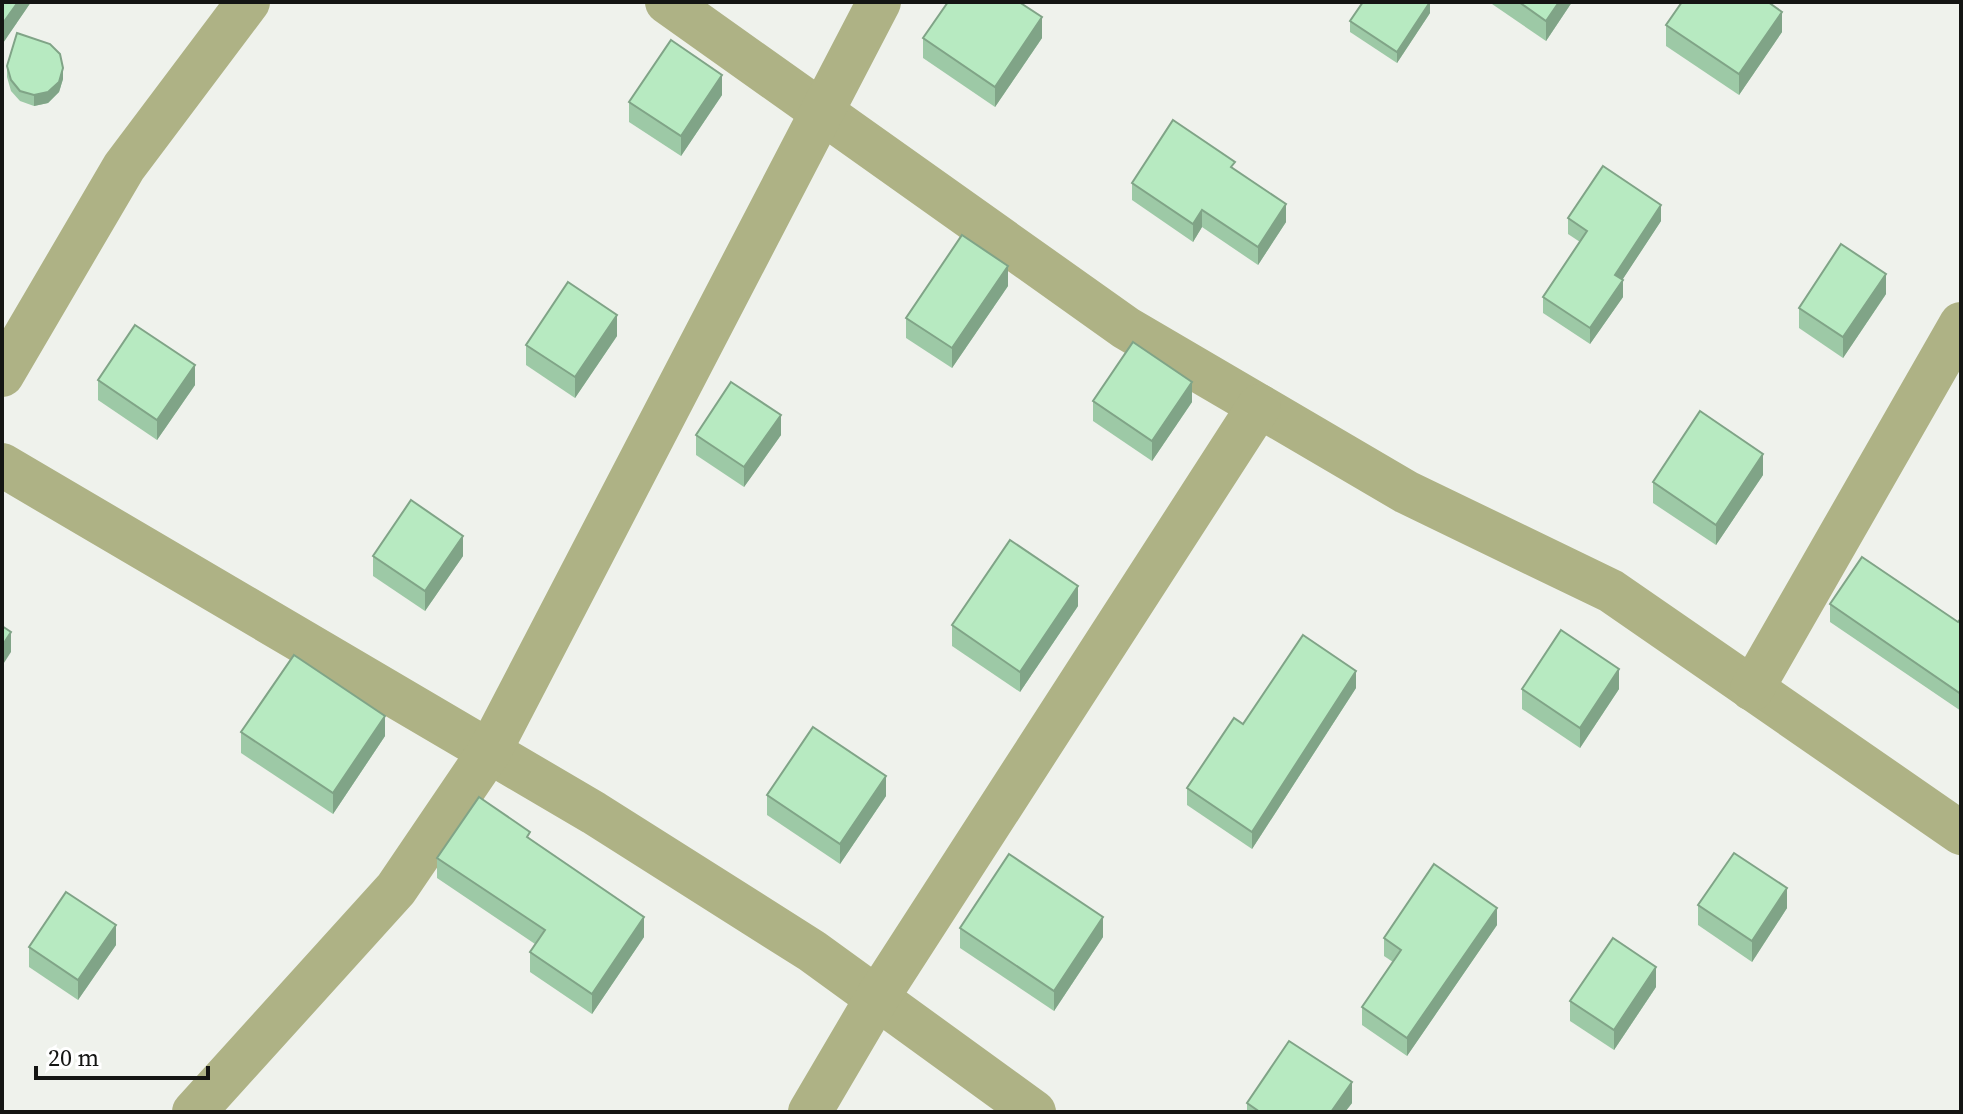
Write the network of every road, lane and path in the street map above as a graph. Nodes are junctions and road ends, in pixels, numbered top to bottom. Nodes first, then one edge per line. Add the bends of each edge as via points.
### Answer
1 (248, 2) edge
2 (667, 2) edge
3 (879, 2) edge
4 (821, 112) junction
5 (1961, 324) edge
6 (2, 375) edge
7 (1259, 406) junction
8 (2, 465) edge
9 (1752, 689) junction
10 (489, 752) junction
11 (1961, 833) edge
12 (877, 998) junction
13 (194, 1112) edge
14 (810, 1112) edge
15 (1034, 1112) edge

1 - 6 street via 124,167
2 - 4 street
3 - 4 street
4 - 7 street via 1126,328
4 - 10 street
5 - 9 street
7 - 9 street via 1406,492 1611,591
7 - 12 street
8 - 10 street
9 - 11 street
10 - 12 street via 812,951
10 - 13 street via 396,889
12 - 14 street
12 - 15 street

